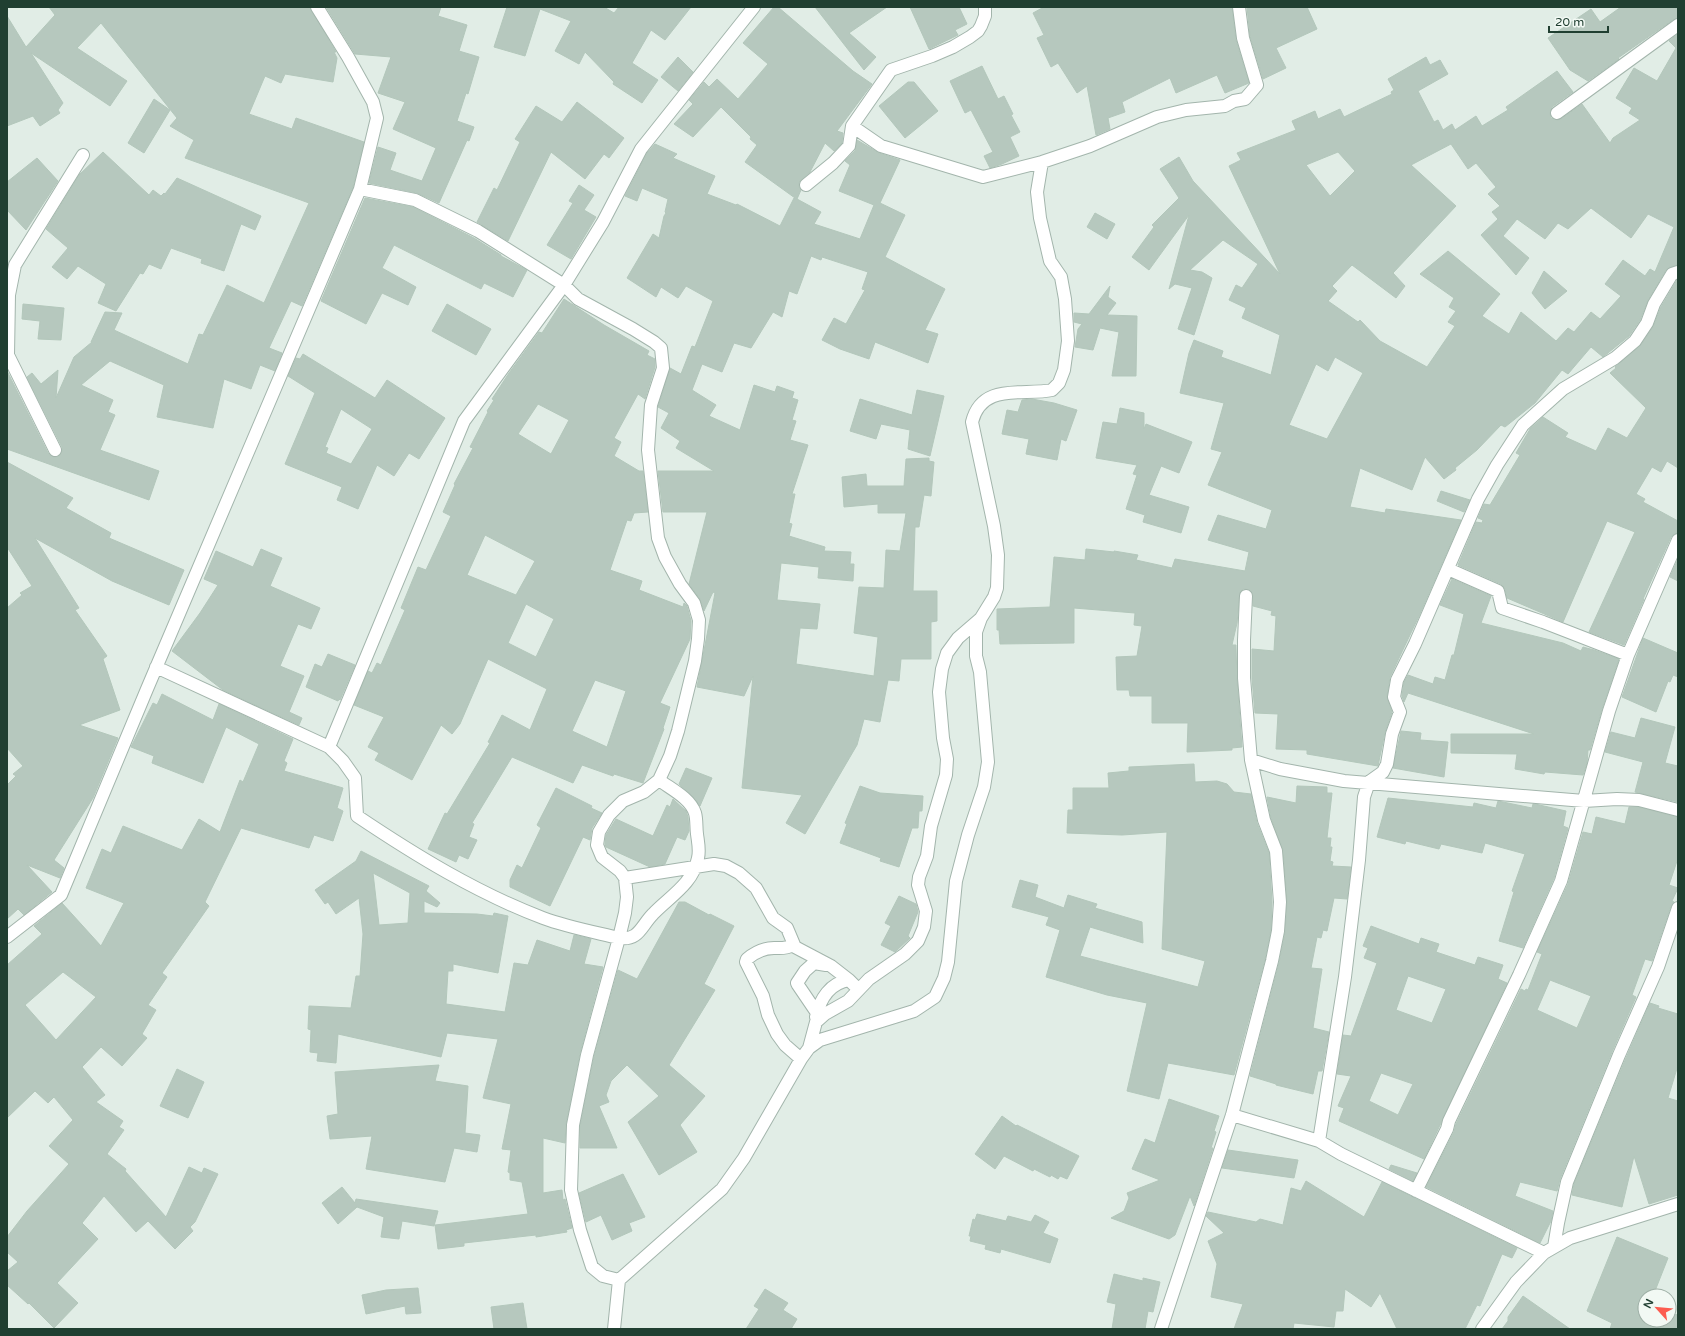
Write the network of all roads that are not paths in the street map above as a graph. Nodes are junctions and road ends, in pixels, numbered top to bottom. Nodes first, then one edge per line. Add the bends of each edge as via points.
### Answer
1 (317, 7) edge
2 (754, 7) edge
3 (985, 7) edge
4 (1239, 7) edge
5 (1678, 25) edge
6 (1557, 113) dead end
7 (852, 126) junction
8 (84, 155) dead end
9 (1042, 162) junction
10 (806, 185) dead end
11 (360, 189) junction
12 (1678, 272) edge
13 (564, 285) junction
14 (7, 355) edge
15 (55, 450) dead end
16 (1678, 540) edge
17 (1448, 569) junction
18 (1246, 596) dead end
19 (981, 618) junction
20 (1628, 655) junction
21 (156, 667) junction
22 (329, 747) junction
23 (1251, 760) junction
24 (659, 780) junction
25 (1369, 782) junction
26 (1584, 801) junction
27 (1678, 810) edge
28 (696, 867) junction
29 (626, 878) junction
30 (1678, 908) edge
31 (7, 937) edge
32 (619, 938) junction
33 (793, 945) junction
34 (831, 966) junction
35 (849, 980) junction
36 (858, 989) junction
37 (817, 1018) junction
38 (809, 1048) junction
39 (801, 1059) junction
40 (1232, 1115) junction
41 (1319, 1141) junction
42 (1416, 1191) junction
43 (1678, 1204) edge
44 (1554, 1247) junction
45 (1544, 1253) junction
46 (619, 1280) junction
47 (614, 1329) edge
48 (1160, 1329) edge
49 (1482, 1329) edge

1 - 11 street via 373,102 377,118
2 - 13 street via 641,149 603,222
3 - 7 street via 981,26 970,37 953,48 891,70
4 - 9 street via 1243,38 1257,86 1245,99 1225,106 1186,110 1157,118 1090,146
5 - 6 street
7 - 9 street via 881,146 983,177
7 - 10 street via 849,146
8 - 14 street via 15,265 9,295
9 - 19 street via 1037,192 1040,218 1050,261 1061,277 1065,299 1067,356 1059,383 1052,390 993,396 982,403 972,422 998,555 997,588
11 - 13 street via 415,200 478,230
11 - 21 street
12 - 17 street via 1672,274 1654,304 1647,323 1634,341 1616,358 1563,389 1523,425 1478,499
13 - 22 street via 464,421
13 - 24 street via 578,298 638,332 660,348 663,368 651,405 648,450 658,538 665,557 694,603 699,620 695,661 684,708 670,756
14 - 15 street
16 - 20 street
17 - 20 street via 1498,591 1502,608
17 - 25 street via 1397,680 1394,697 1400,712 1392,734 1386,764 1383,772
18 - 23 street via 1244,678
19 - 36 street via 958,638 947,653 942,669 939,692 947,759 946,775 931,826 927,856 919,877 918,885 926,911 924,926 918,941 911,949 876,972
19 - 38 street via 976,632 976,656 980,672 988,762 984,787 956,880 948,962 944,978 935,997 914,1011 820,1040
20 - 26 street via 1609,711
21 - 22 street
21 - 31 street via 61,895
22 - 32 street via 343,760 355,778 357,816 388,837 472,886 511,905 545,919
23 - 25 street via 1314,776
23 - 40 street via 1264,820 1276,851 1280,902 1272,961
24 - 28 street via 681,796 694,811 699,847
24 - 29 street via 644,792 623,801 609,815 599,832 597,845 602,857
25 - 26 street
25 - 41 street via 1364,796 1345,977
26 - 27 street via 1638,800
26 - 42 street via 1560,882 1449,1121 1448,1129
28 - 29 street
28 - 32 street via 686,883 654,913 637,935 631,939
28 - 33 street via 714,864 726,866 739,873 756,888 773,918 787,928
29 - 32 street via 626,913
30 - 44 street via 1658,967 1567,1182
32 - 46 street via 587,1055 573,1125 571,1190 592,1267 603,1276
33 - 34 street
33 - 39 street via 760,951 746,962 763,996 777,1034
34 - 35 street
34 - 37 street via 814,963 797,982
35 - 36 street
35 - 37 street via 832,987 822,999
36 - 37 street via 840,1006
37 - 38 street
38 - 39 street
39 - 46 street via 744,1158 722,1188
40 - 41 street
40 - 48 street
41 - 42 street
42 - 45 street
43 - 44 street via 1570,1238
44 - 45 street
45 - 49 street via 1516,1282
46 - 47 street

